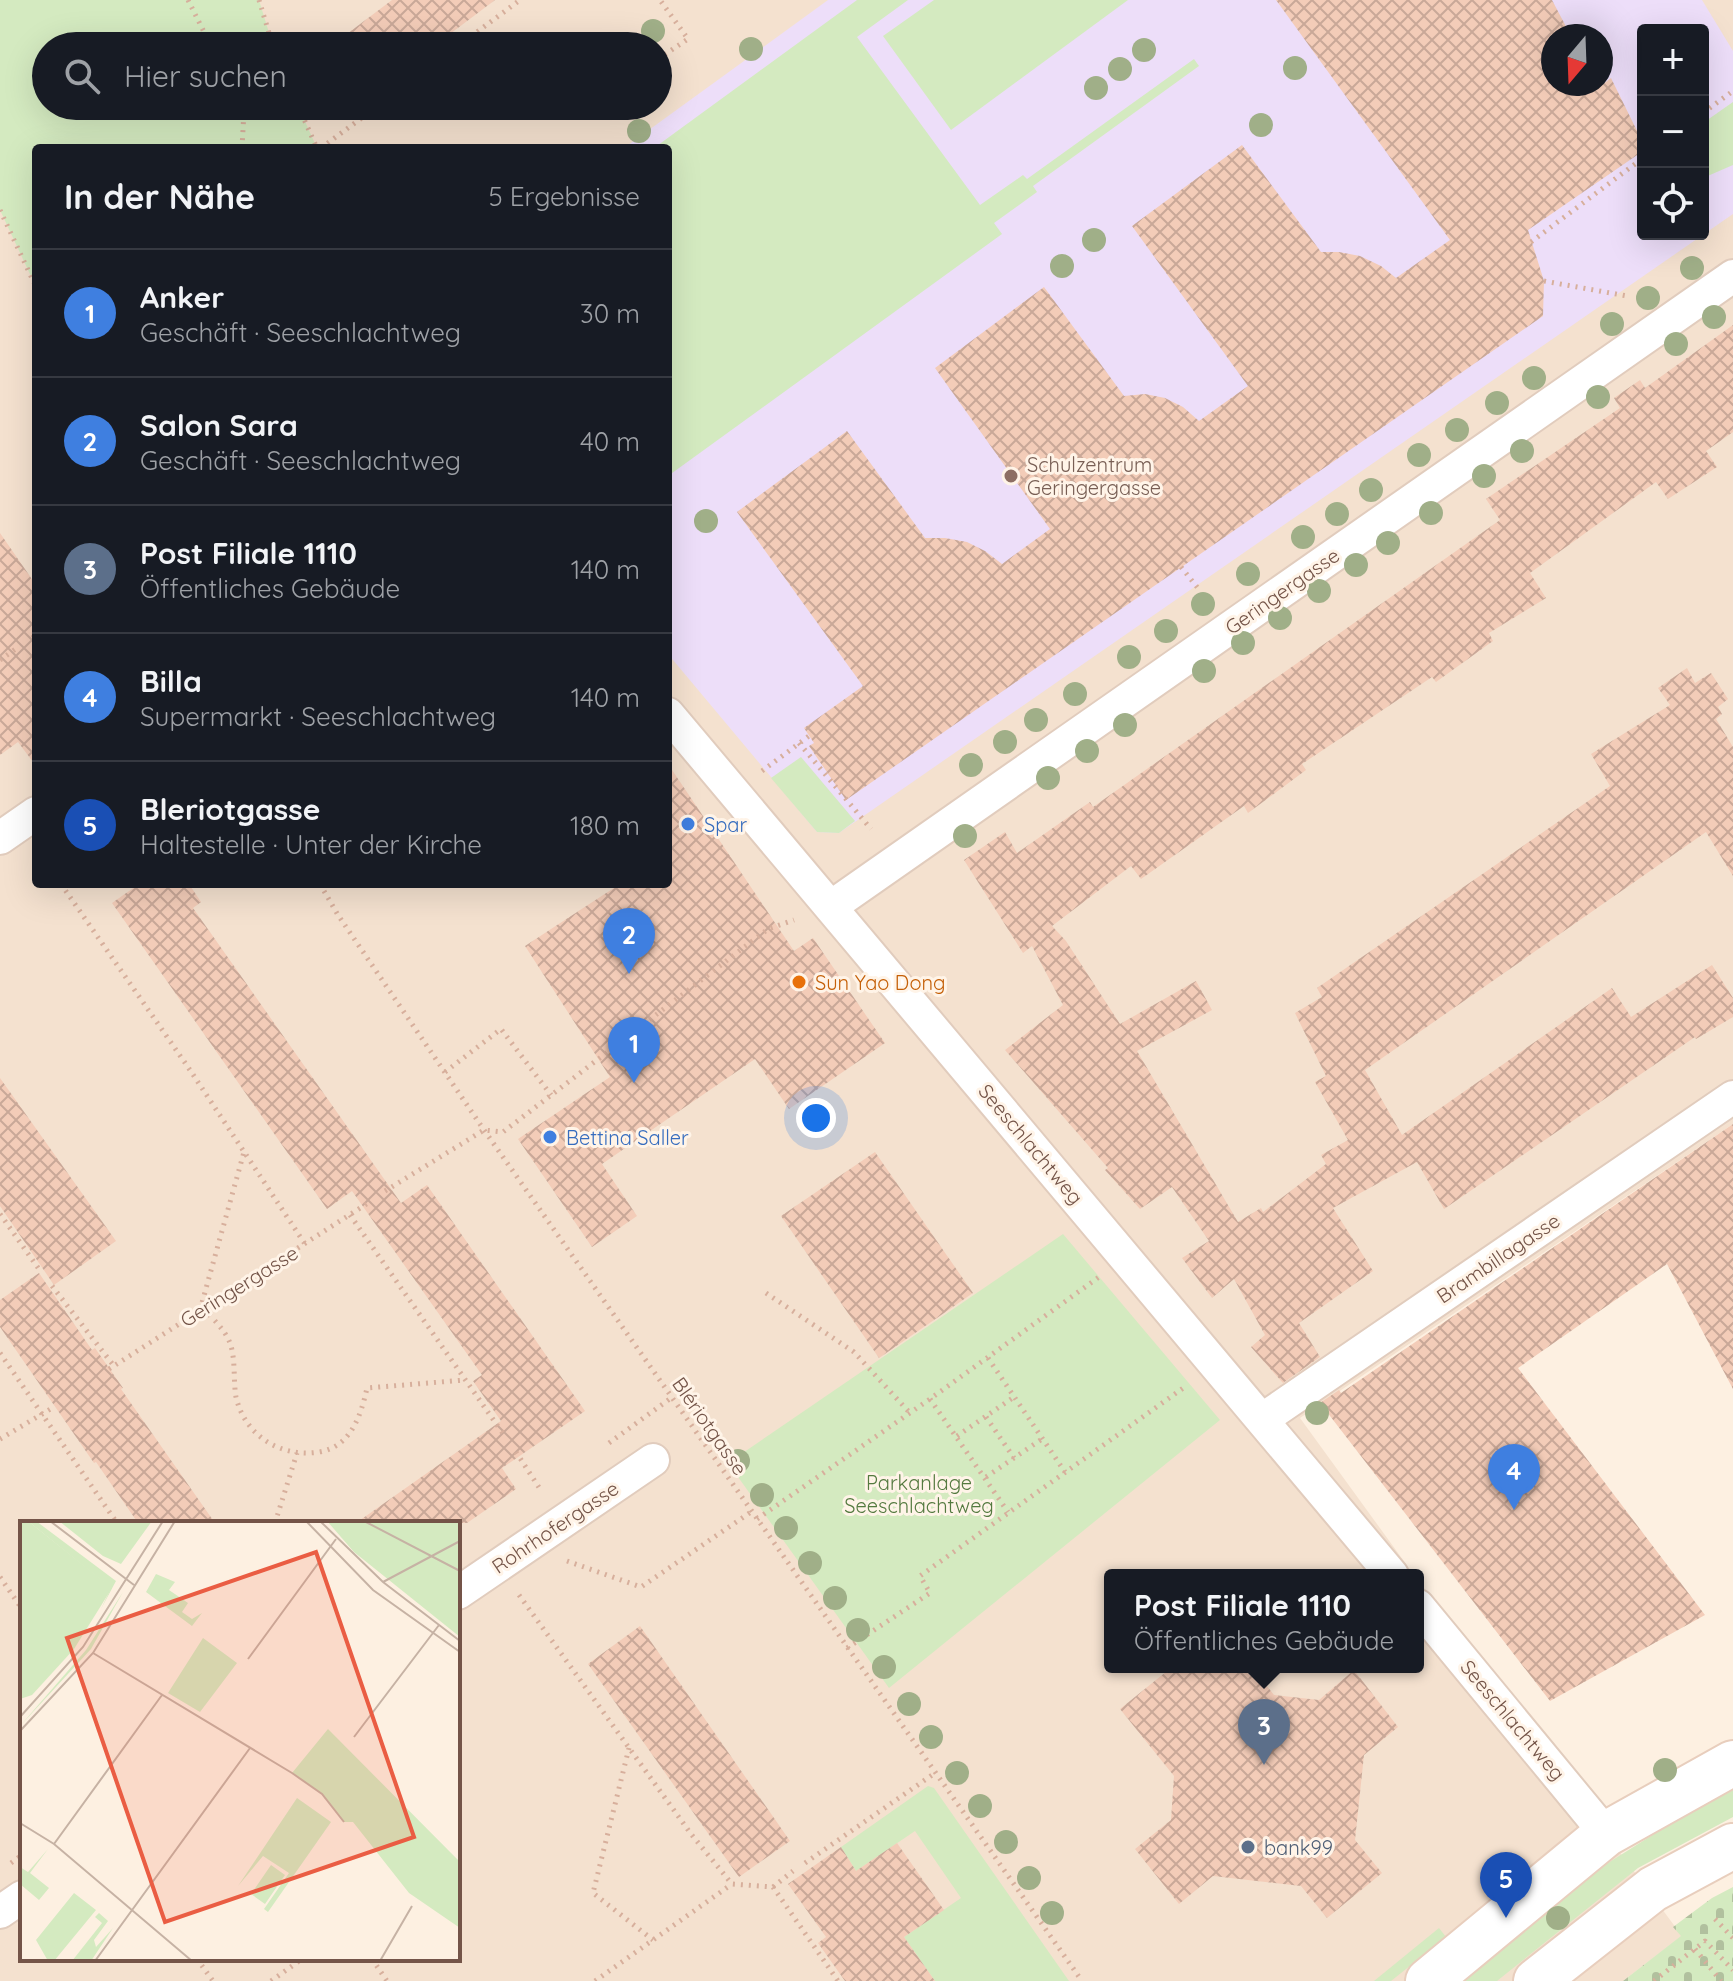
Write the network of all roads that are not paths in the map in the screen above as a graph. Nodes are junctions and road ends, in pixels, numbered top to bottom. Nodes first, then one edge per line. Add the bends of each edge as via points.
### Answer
1 (1733, 276) edge
2 (672, 719) edge
3 (32, 816) edge
4 (0, 838) edge
5 (817, 912) junction
6 (1733, 1097) edge
7 (1263, 1419) junction
8 (653, 1460) dead end
9 (1387, 1569) edge
10 (460, 1592) edge
11 (1424, 1613) edge
12 (1733, 1763) edge
13 (1606, 1834) junction
14 (1733, 1846) edge
15 (20, 1898) edge
16 (0, 1912) edge
17 (1428, 1981) edge
18 (1536, 1981) edge

1 - 5 street, Geringergasse
2 - 5 street, Seeschlachtweg
3 - 4 street
5 - 7 street, Seeschlachtweg
6 - 7 street, Brambillagasse
7 - 9 street, Seeschlachtweg
8 - 10 street, Rohrhofergasse
11 - 13 street, Seeschlachtweg
12 - 13 main road
13 - 17 main road
14 - 18 main road via 1653,1889
15 - 16 street

